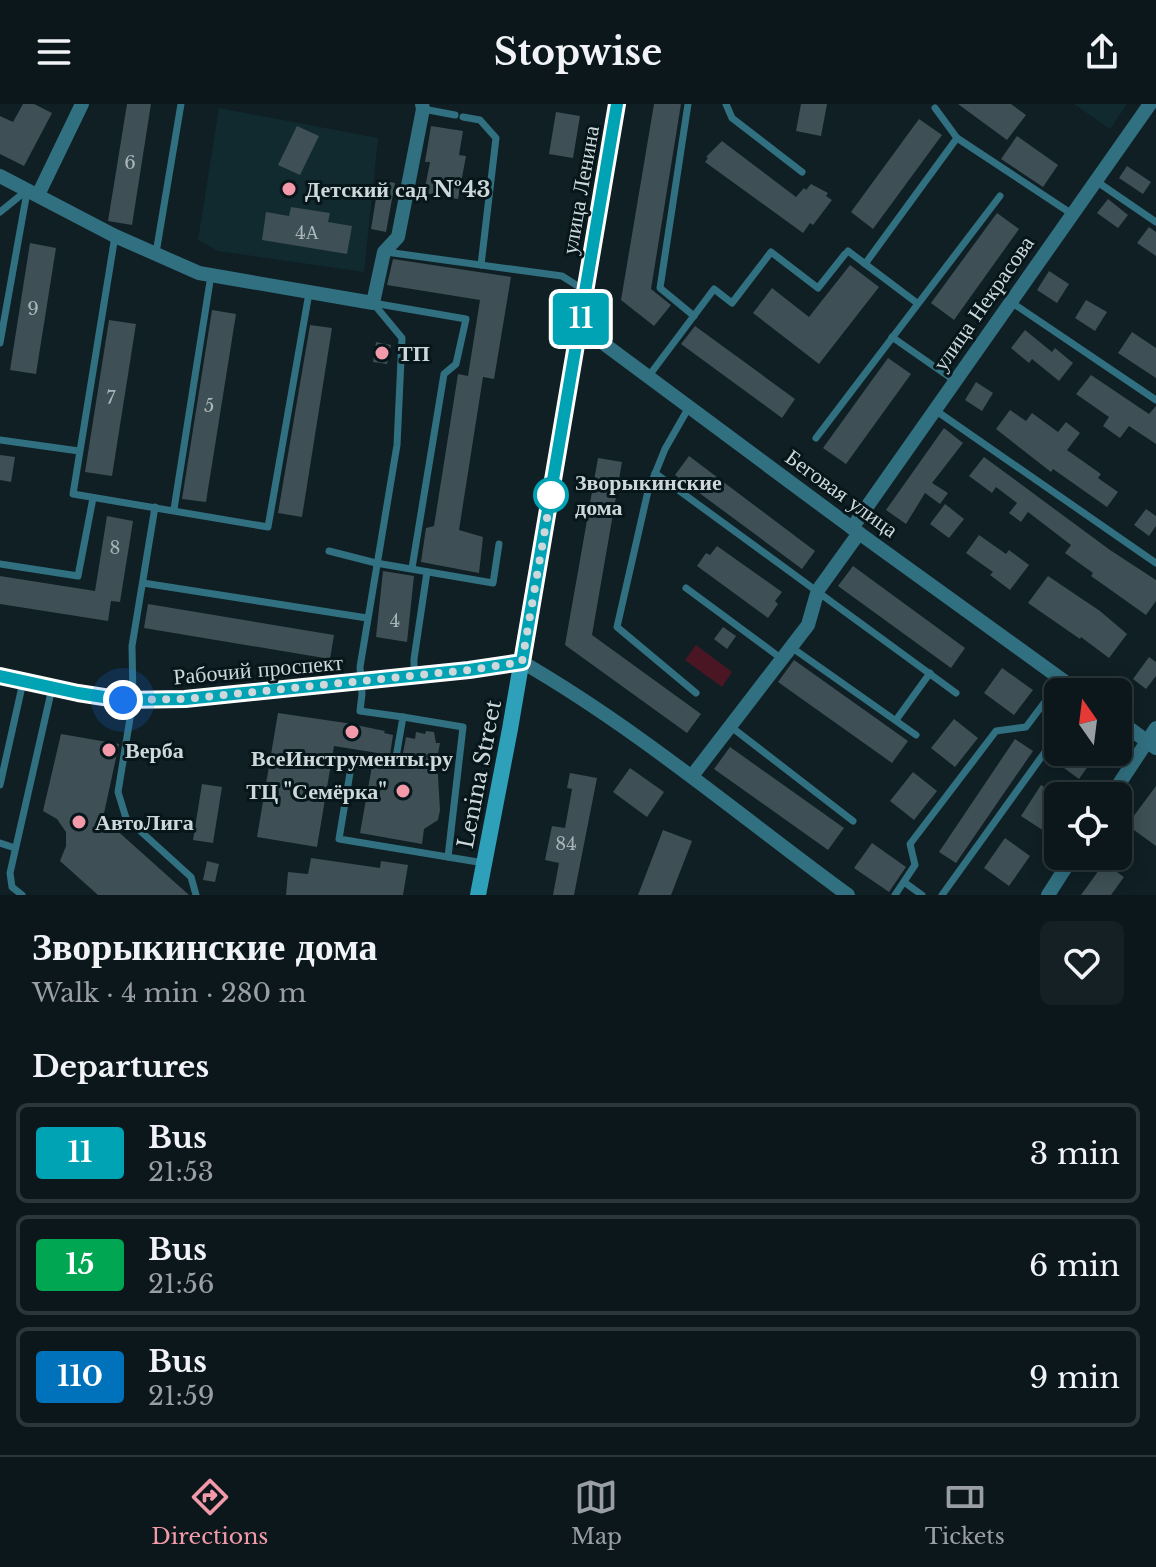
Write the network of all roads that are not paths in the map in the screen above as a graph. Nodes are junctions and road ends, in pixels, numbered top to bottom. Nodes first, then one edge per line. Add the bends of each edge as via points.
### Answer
1 (82, 104) edge
2 (181, 104) edge
3 (617, 104) edge
4 (688, 104) edge
5 (726, 104) edge
6 (1150, 104) edge
7 (422, 106) edge
8 (935, 108) dead end
9 (957, 138) junction
10 (802, 172) dead end
11 (0, 176) edge
12 (1096, 181) junction
13 (33, 192) junction
14 (1000, 196) dead end
15 (0, 212) edge
16 (1072, 214) junction
17 (1156, 222) edge
18 (115, 236) junction
19 (384, 252) junction
20 (156, 253) junction
21 (865, 264) junction
22 (481, 265) junction
23 (211, 275) junction
24 (585, 291) junction
25 (309, 293) junction
26 (1011, 302) junction
27 (373, 303) junction
28 (917, 303) junction
29 (694, 316) junction
30 (580, 326) junction
31 (892, 337) junction
32 (0, 343) edge
33 (648, 377) junction
34 (955, 381) junction
35 (1156, 400) edge
36 (689, 407) junction
37 (935, 410) junction
38 (816, 438) dead end
39 (0, 440) edge
40 (79, 451) junction
41 (655, 473) junction
42 (93, 498) junction
43 (155, 507) junction
44 (174, 509) junction
45 (856, 531) junction
46 (499, 544) dead end
47 (329, 551) dead end
48 (376, 563) junction
49 (1156, 563) edge
50 (0, 564) edge
51 (412, 568) junction
52 (427, 572) junction
53 (143, 583) junction
54 (686, 588) dead end
55 (818, 590) junction
56 (367, 618) junction
57 (787, 653) junction
58 (522, 662) junction
59 (930, 673) junction
60 (414, 675) junction
61 (0, 676) edge
62 (1061, 678) edge
63 (360, 681) junction
64 (23, 682) junction
65 (52, 688) junction
66 (696, 693) dead end
67 (956, 693) dead end
68 (133, 700) junction
69 (1044, 703) edge
70 (403, 717) junction
71 (896, 720) junction
72 (730, 726) junction
73 (1156, 728) edge
74 (1132, 730) edge
75 (916, 735) dead end
76 (1151, 744) edge
77 (1044, 753) edge
78 (692, 776) junction
79 (1122, 782) edge
80 (0, 785) edge
81 (853, 821) dead end
82 (0, 843) edge
83 (15, 848) junction
84 (448, 857) junction
85 (484, 863) junction
86 (1064, 870) edge
87 (904, 882) junction
88 (12, 887) junction
89 (0, 890) edge
90 (22, 895) edge
91 (196, 895) edge
92 (478, 895) edge
93 (848, 895) edge
94 (895, 895) edge
95 (922, 895) edge
96 (942, 895) edge
97 (1048, 895) edge

1 - 13 street
2 - 20 lane
3 - 24 main road, улица Ленина
4 - 29 lane via 660,288
5 - 10 lane via 732,118
6 - 12 street, улица Некрасова
7 - 19 street via 398,237
7 - 22 lane via 480,120 496,138
8 - 9 lane
9 - 16 lane
9 - 21 lane
11 - 13 street
12 - 16 street, улица Некрасова
12 - 17 lane
13 - 15 lane
13 - 18 street
13 - 32 lane
14 - 28 lane
16 - 26 street, улица Некрасова
18 - 20 street
18 - 40 lane
19 - 22 lane
19 - 27 street
20 - 23 street
21 - 28 lane
21 - 29 lane via 846,253 818,288 771,252 732,303 714,289
22 - 24 lane via 562,276
23 - 25 street
23 - 44 lane
24 - 30 main road, улица Ленина
25 - 27 street
25 - 44 lane via 268,527
26 - 34 street, улица Некрасова
26 - 35 lane
27 - 48 lane via 402,338 397,445
27 - 51 lane via 466,319 456,364 444,374
28 - 31 lane
29 - 33 lane
30 - 33 street, Беговая улица
30 - 58 main road, улица Ленина
31 - 34 lane
31 - 38 lane
33 - 36 street, Беговая улица
34 - 37 street, улица Некрасова
36 - 41 lane
36 - 45 street, Беговая улица
37 - 45 street, улица Некрасова
37 - 49 lane
39 - 40 lane
40 - 42 lane via 73,494
41 - 55 lane
41 - 66 lane via 617,627
42 - 43 lane
42 - 50 lane via 78,576
43 - 44 lane
43 - 53 lane
45 - 55 street, улица Некрасова
45 - 62 street, Беговая улица
46 - 52 lane via 493,583
47 - 48 lane
48 - 51 lane
48 - 56 lane
51 - 52 lane
52 - 60 lane
53 - 56 lane
53 - 68 lane via 132,646
54 - 57 lane
55 - 57 street, улица Некрасова via 808,625
55 - 59 lane
56 - 63 lane
57 - 71 lane
57 - 72 street, улица Некрасова
58 - 60 main road, Рабочий проспект
58 - 78 street
58 - 85 main road, Lenina Street
59 - 67 lane
59 - 71 lane
60 - 63 main road, Рабочий проспект
61 - 64 main road, Рабочий проспект
63 - 68 main road, Рабочий проспект
63 - 70 lane via 360,711
64 - 65 main road, Рабочий проспект
64 - 80 lane
65 - 68 main road, Рабочий проспект
65 - 83 lane
68 - 91 lane via 118,792 126,818 191,877
69 - 87 lane via 1026,727 996,731 910,844 915,865
70 - 84 lane via 463,727
70 - 84 lane via 395,763 372,759 351,767 339,839
71 - 75 lane
72 - 78 street, улица Некрасова
72 - 81 lane
73 - 76 street
74 - 76 street
76 - 79 street
77 - 96 lane
78 - 93 street
82 - 83 lane
83 - 88 lane
84 - 85 lane
85 - 92 main road, Lenina Street
86 - 97 street
87 - 94 lane
87 - 95 lane
88 - 89 lane
88 - 90 lane

